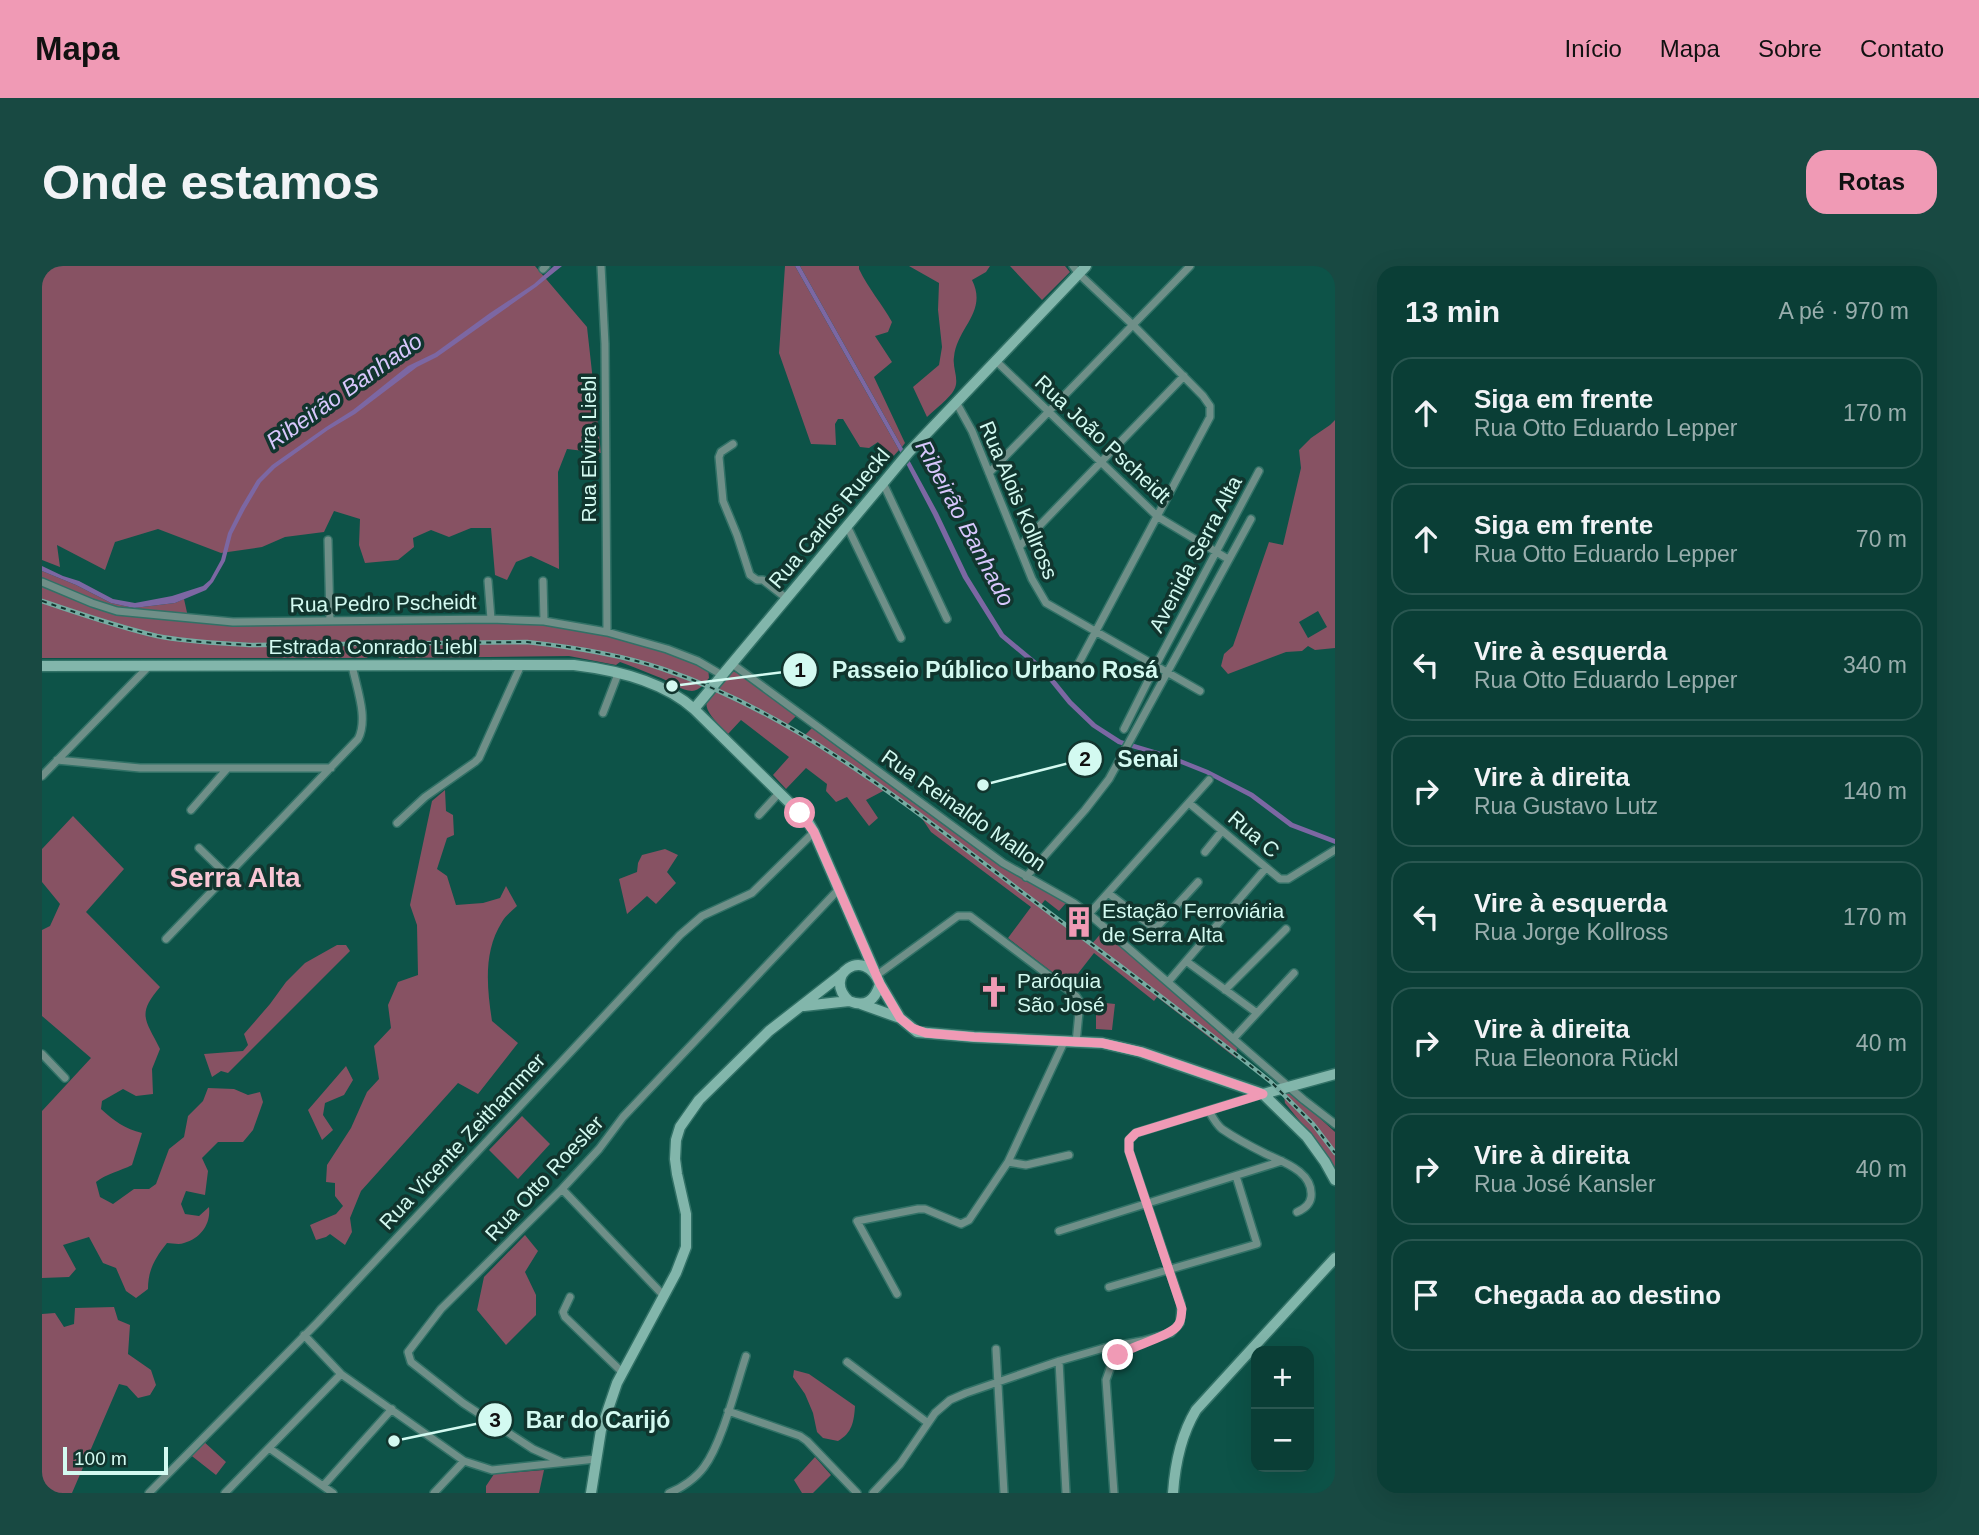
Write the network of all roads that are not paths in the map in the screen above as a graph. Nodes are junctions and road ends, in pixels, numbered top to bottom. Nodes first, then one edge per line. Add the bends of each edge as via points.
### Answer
1 (601, 266) edge
2 (1190, 266) edge
3 (1080, 269) edge
4 (1133, 325) junction
5 (995, 360) junction
6 (1184, 376) junction
7 (956, 402) junction
8 (1048, 412) junction
9 (733, 444) dead end
10 (1099, 462) junction
11 (1259, 471) dead end
12 (989, 473) junction
13 (883, 483) junction
14 (1158, 517) junction
15 (1251, 519) dead end
16 (847, 526) junction
17 (328, 540) dead end
18 (1019, 547) junction
19 (1217, 552) junction
20 (1228, 559) junction
21 (488, 581) dead end
22 (543, 581) dead end
23 (42, 582) edge
24 (786, 598) junction
25 (491, 619) junction
26 (947, 619) dead end
27 (330, 621) junction
28 (544, 621) junction
29 (607, 632) junction
30 (1096, 632) junction
31 (901, 638) dead end
32 (731, 663) junction
33 (352, 665) junction
34 (522, 665) junction
35 (1156, 665) junction
36 (42, 666) edge
37 (148, 667) junction
38 (1168, 672) junction
39 (618, 674) junction
40 (1073, 674) dead end
41 (722, 675) junction
42 (1200, 691) dead end
43 (694, 709) junction
44 (603, 713) dead end
45 (1124, 729) dead end
46 (57, 760) junction
47 (331, 768) junction
48 (226, 770) junction
49 (42, 776) edge
50 (1209, 780) dead end
51 (780, 792) junction
52 (1189, 803) junction
53 (191, 810) dead end
54 (759, 815) dead end
55 (397, 822) dead end
56 (1222, 831) junction
57 (814, 832) junction
58 (199, 848) dead end
59 (1335, 850) edge
60 (1205, 852) dead end
61 (1266, 868) junction
62 (228, 876) junction
63 (1026, 877) junction
64 (1198, 882) dead end
65 (839, 889) junction
66 (1108, 892) junction
67 (1089, 914) junction
68 (1286, 929) dead end
69 (166, 939) dead end
70 (861, 939) junction
71 (1186, 961) junction
72 (852, 966) junction
73 (1294, 973) dead end
74 (842, 974) junction
75 (877, 976) junction
76 (1168, 982) junction
77 (1225, 990) junction
78 (849, 1001) junction
79 (860, 1004) junction
80 (800, 1007) junction
81 (1257, 1013) junction
82 (900, 1018) junction
83 (1234, 1038) junction
84 (1063, 1042) junction
85 (1076, 1043) junction
86 (44, 1060) edge
87 (1335, 1073) edge
88 (65, 1078) dead end
89 (1288, 1086) junction
90 (1263, 1094) junction
91 (1209, 1111) junction
92 (1335, 1124) edge
93 (1069, 1155) dead end
94 (1008, 1161) junction
95 (1282, 1161) junction
96 (1236, 1175) junction
97 (1335, 1180) edge
98 (562, 1189) junction
99 (1147, 1203) junction
100 (1297, 1212) dead end
101 (1059, 1231) dead end
102 (1335, 1258) edge
103 (1169, 1270) junction
104 (1109, 1287) dead end
105 (897, 1294) dead end
106 (664, 1296) junction
107 (570, 1297) dead end
108 (304, 1335) junction
109 (1154, 1338) junction
110 (996, 1349) dead end
111 (746, 1356) dead end
112 (847, 1362) dead end
113 (1059, 1362) junction
114 (622, 1372) junction
115 (341, 1374) junction
116 (998, 1382) junction
117 (392, 1409) junction
118 (728, 1411) junction
119 (928, 1423) junction
120 (269, 1448) junction
121 (596, 1459) junction
122 (464, 1461) junction
123 (562, 1462) junction
124 (323, 1486) junction
125 (149, 1493) edge
126 (225, 1493) edge
127 (333, 1493) edge
128 (434, 1493) edge
129 (591, 1493) edge
130 (669, 1493) edge
131 (857, 1493) edge
132 (873, 1493) edge
133 (1004, 1493) edge
134 (1066, 1493) edge
135 (1114, 1493) edge
136 (1173, 1493) edge

1 - 29 street, Rua Elvira Liebl
2 - 4 street
3 - 4 street
3 - 5 main road, Rua Carlos Rueckl
4 - 6 street
4 - 8 street
5 - 7 main road, Rua Carlos Rueckl
5 - 8 street, Rua João Pscheidt
6 - 10 street
6 - 14 street via 1210,406 1210,417
7 - 12 street, Rua Alois Kollross
7 - 13 main road, Rua Carlos Rueckl
8 - 10 street, Rua João Pscheidt
8 - 12 street
9 - 24 street via 719,457 723,501 750,575
10 - 14 street, Rua João Pscheidt
10 - 18 street
11 - 19 street, Avenida Serra Alta
12 - 18 street, Rua Alois Kollross
13 - 16 main road, Rua Carlos Rueckl
13 - 26 street
14 - 19 street, Rua João Pscheidt
14 - 30 street
15 - 20 street, Avenida Serra Alta
16 - 24 main road, Rua Carlos Rueckl
16 - 31 street
17 - 27 street
18 - 30 street, Rua Alois Kollross via 1046,603
19 - 20 street, Rua João Pscheidt
19 - 35 street, Avenida Serra Alta
20 - 38 street, Avenida Serra Alta
21 - 25 street
22 - 28 street
23 - 27 street, Rua Pedro Pscheidt via 92,603 138,614 233,622
24 - 32 main road, Rua Carlos Rueckl
25 - 27 street, Rua Pedro Pscheidt
25 - 28 street, Rua Pedro Pscheidt
28 - 29 street, Rua Pedro Pscheidt
29 - 41 street, Rua Pedro Pscheidt via 667,649
30 - 35 street, Rua Alois Kollross
30 - 40 street
32 - 41 main road, Rua Carlos Rueckl
32 - 63 street, Rua Reinaldo Mallon
33 - 34 main road, Estrada Conrado Liebl
33 - 37 main road, Estrada Conrado Liebl
33 - 47 street via 362,729
34 - 39 main road, Estrada Conrado Liebl via 574,665
34 - 55 street via 479,758
35 - 38 street, Rua Alois Kollross
35 - 45 street, Avenida Serra Alta
36 - 37 main road, Estrada Conrado Liebl
37 - 46 street
38 - 42 street, Rua Alois Kollross
38 - 63 street, Avenida Serra Alta via 1109,779
39 - 43 main road, Estrada Conrado Liebl via 668,690
39 - 44 street
41 - 43 main road, Rua Carlos Rueckl
43 - 51 main road, Estrada Conrado Liebl
46 - 48 street
46 - 49 street
47 - 48 street
47 - 62 street
48 - 53 street
50 - 52 street
51 - 54 street
51 - 57 main road, Estrada Conrado Liebl
52 - 56 street, Rua C
52 - 66 street
56 - 60 street
56 - 61 street, Rua C
57 - 65 main road, Estrada Conrado Liebl
57 - 108 street, Rua Vicente Zeithammer via 752,893 702,916 680,935
58 - 62 street
59 - 61 street, Rua C via 1288,879 1280,879
61 - 71 street
62 - 69 street
63 - 67 street, Rua Reinaldo Mallon
64 - 66 street via 1155,929
65 - 70 main road, Estrada Conrado Liebl
65 - 98 street, Rua Otto Roesler
66 - 67 street
67 - 76 street, Rua Reinaldo Mallon
68 - 77 street
70 - 72 main road via 860,957
70 - 75 main road, Estrada Conrado Liebl
71 - 76 street
71 - 77 street
72 - 74 main road
72 - 75 main road via 864,965
73 - 81 street
74 - 78 main road via 840,989
74 - 80 main road
75 - 79 main road via 876,996
75 - 82 main road, Estrada Conrado Liebl
75 - 85 street via 958,916 970,916 1076,996 1080,1002
76 - 83 street, Rua Reinaldo Mallon
77 - 81 street
78 - 79 main road
78 - 80 main road
79 - 82 main road
80 - 106 main road via 775,1025 699,1100 680,1126 675,1159 687,1214 687,1241
81 - 83 street
82 - 84 main road via 917,1032
83 - 89 street, Rua Reinaldo Mallon
84 - 85 main road
84 - 94 street
85 - 90 main road via 1102,1043 1141,1052
86 - 88 street
87 - 89 main road
89 - 90 main road
89 - 92 street, Rua Reinaldo Mallon
90 - 91 street
90 - 97 main road via 1307,1138
91 - 95 street via 1221,1128
91 - 99 street via 1136,1133 1129,1140
93 - 94 street via 1026,1165
94 - 105 street via 964,1223 925,1209 857,1222
95 - 96 street
95 - 100 street via 1310,1184 1310,1201
96 - 99 street
96 - 103 street via 1257,1244
98 - 106 street
98 - 123 street, Rua Otto Roesler via 441,1309 408,1352 411,1362 463,1403 533,1449
99 - 101 street
99 - 103 street
102 - 136 main road via 1196,1410 1181,1443
103 - 104 street
103 - 109 street via 1181,1318 1171,1333
106 - 114 main road
107 - 114 street via 565,1317
108 - 115 street
108 - 125 street, Rua Vicente Zeithammer
109 - 113 street
109 - 135 street via 1118,1355 1106,1380
110 - 116 street
111 - 118 street
112 - 119 street
113 - 116 street
113 - 134 street
114 - 121 main road via 604,1419
115 - 117 street
115 - 120 street
116 - 119 street via 950,1400
116 - 133 street
117 - 122 street
117 - 124 street
118 - 130 street via 704,1467
118 - 131 street via 800,1436
119 - 132 street
120 - 124 street
120 - 126 street
121 - 123 street
121 - 129 main road
122 - 123 street via 492,1470
122 - 128 street
124 - 127 street

